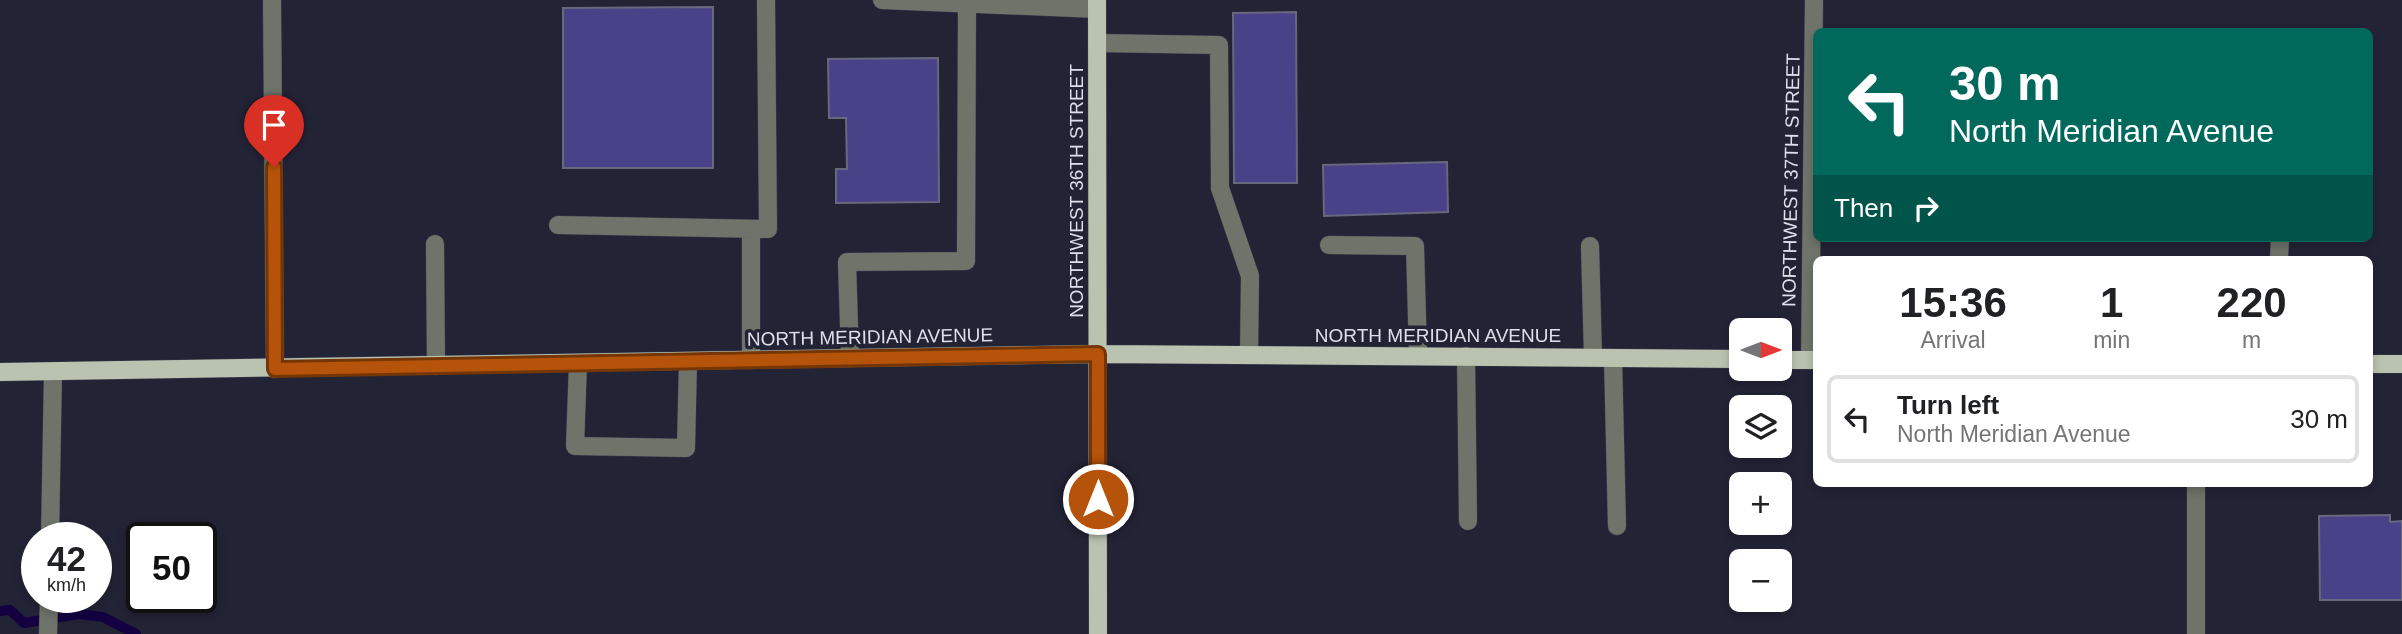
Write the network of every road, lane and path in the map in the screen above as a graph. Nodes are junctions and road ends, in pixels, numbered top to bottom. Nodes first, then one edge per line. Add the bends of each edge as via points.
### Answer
1 (272, 0) edge
2 (766, 0) edge
3 (882, 0) edge
4 (1814, 0) edge
5 (967, 4) junction
6 (1097, 5) edge
7 (1814, 28) edge
8 (1097, 43) junction
9 (558, 225) dead end
10 (751, 229) junction
11 (435, 244) dead end
12 (1329, 245) dead end
13 (1590, 246) dead end
14 (1098, 354) junction
15 (1249, 355) junction
16 (1418, 355) junction
17 (1466, 356) junction
18 (1593, 357) junction
19 (850, 358) junction
20 (1613, 358) junction
21 (1729, 359) edge
22 (1792, 359) edge
23 (751, 360) junction
24 (1813, 360) edge
25 (688, 361) junction
26 (578, 363) junction
27 (2373, 363) edge
28 (2402, 364) edge
29 (436, 366) junction
30 (275, 369) junction
31 (0, 372) edge
32 (52, 372) junction
33 (2196, 487) edge
34 (1468, 521) dead end
35 (50, 522) edge
36 (1617, 526) dead end
37 (49, 613) edge
38 (48, 634) edge
39 (1098, 634) edge
40 (2196, 634) edge

1 - 30 street
2 - 10 street via 768,229
3 - 5 street
4 - 7 street, NORTHWEST 37TH STREET
5 - 6 street
5 - 19 street via 966,261 847,262
6 - 8 main road, NORTHWEST 36TH STREET
8 - 14 main road, NORTHWEST 36TH STREET
8 - 15 street via 1219,45 1220,188 1250,276
9 - 10 street
10 - 23 street
11 - 29 street
12 - 16 street via 1415,246
13 - 18 street
14 - 15 main road, NORTH MERIDIAN AVENUE
14 - 19 main road, NORTH MERIDIAN AVENUE
14 - 39 main road, NORTHWEST 36TH STREET
15 - 16 main road, NORTH MERIDIAN AVENUE
16 - 17 main road, NORTH MERIDIAN AVENUE
17 - 18 main road, NORTH MERIDIAN AVENUE
17 - 34 street
18 - 20 main road, NORTH MERIDIAN AVENUE
19 - 23 main road, NORTH MERIDIAN AVENUE
20 - 21 main road, NORTH MERIDIAN AVENUE
20 - 36 street
22 - 24 main road
23 - 25 main road, NORTH MERIDIAN AVENUE
25 - 26 main road, NORTH MERIDIAN AVENUE
25 - 26 street via 686,448 575,446
26 - 29 main road, NORTH MERIDIAN AVENUE
27 - 28 main road
29 - 30 main road, NORTH MERIDIAN AVENUE
30 - 32 main road, NORTH MERIDIAN AVENUE
31 - 32 main road, NORTH MERIDIAN AVENUE
32 - 35 street
33 - 40 street
37 - 38 street

